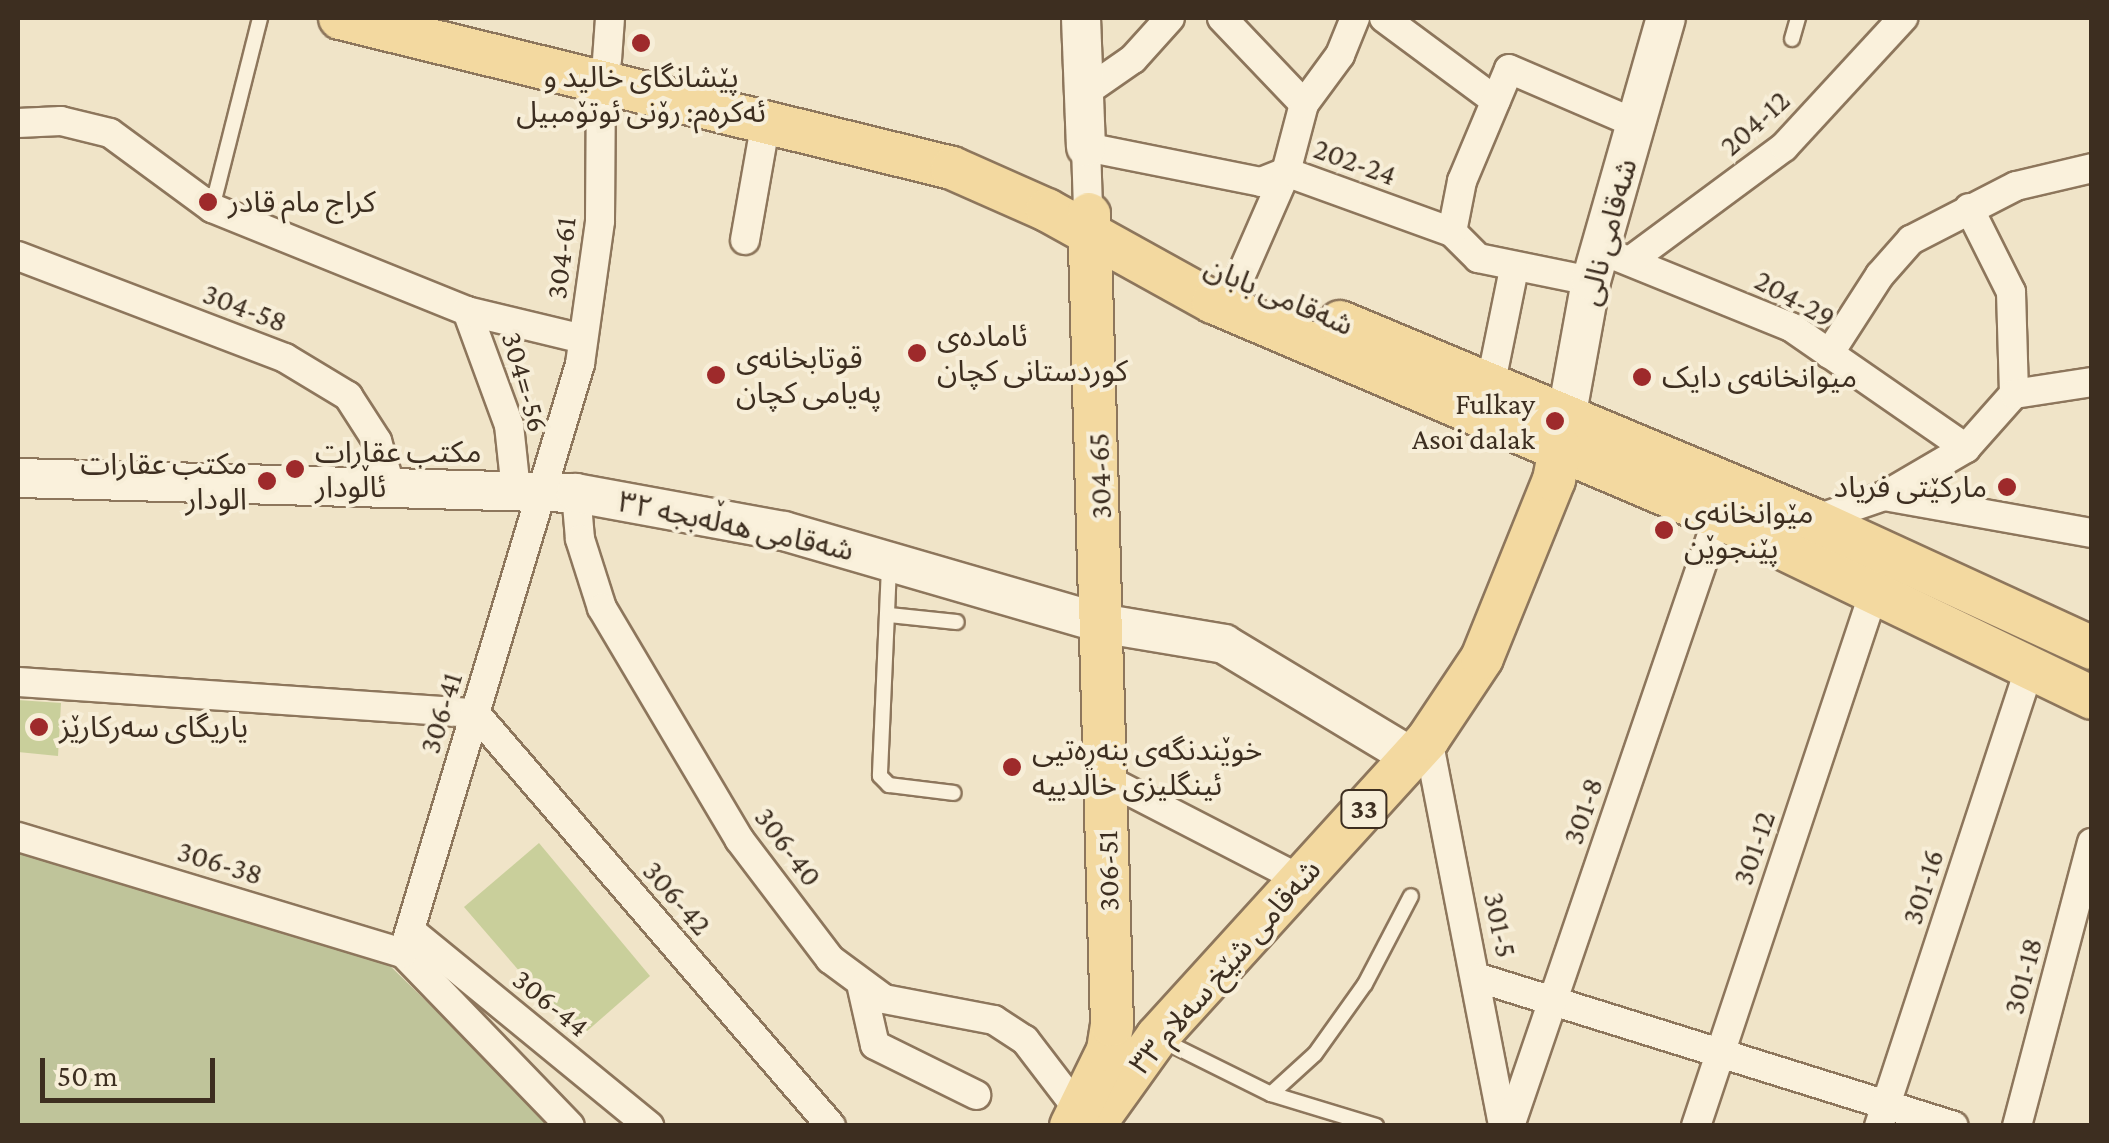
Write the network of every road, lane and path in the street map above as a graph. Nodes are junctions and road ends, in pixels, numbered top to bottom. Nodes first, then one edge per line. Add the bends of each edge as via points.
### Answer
1 (260, 18) edge
2 (340, 18) edge
3 (442, 18) edge
4 (1081, 18) edge
5 (1170, 18) edge
6 (1222, 18) edge
7 (1355, 18) edge
8 (1384, 18) edge
9 (1798, 18) edge
10 (1902, 18) edge
11 (1662, 19) edge
12 (1792, 40) dead end
13 (607, 46) edge
14 (1084, 93) junction
15 (1496, 100) junction
16 (1304, 104) junction
17 (18, 123) edge
18 (1636, 124) junction
19 (765, 126) junction
20 (1086, 147) junction
21 (2092, 168) edge
22 (1286, 172) junction
23 (212, 208) junction
24 (1968, 208) junction
25 (1090, 222) junction
26 (1452, 232) junction
27 (745, 240) dead end
28 (18, 256) edge
29 (1609, 263) junction
30 (1514, 269) junction
31 (1238, 282) junction
32 (467, 311) junction
33 (583, 339) junction
34 (1829, 354) junction
35 (1491, 382) junction
36 (2092, 382) edge
37 (2014, 394) junction
38 (1563, 435) junction
39 (1966, 448) junction
40 (18, 478) edge
41 (391, 488) junction
42 (544, 492) junction
43 (1884, 496) junction
44 (1718, 517) junction
45 (1814, 520) junction
46 (2092, 533) edge
47 (889, 561) junction
48 (1874, 592) junction
49 (890, 615) junction
50 (957, 622) dead end
51 (1105, 624) junction
52 (2092, 648) edge
53 (2029, 670) junction
54 (18, 682) edge
55 (2092, 698) edge
56 (474, 712) junction
57 (1420, 748) junction
58 (1106, 779) junction
59 (954, 794) dead end
60 (18, 836) edge
61 (2092, 842) edge
62 (1300, 879) junction
63 (1411, 896) dead end
64 (407, 942) junction
65 (1478, 978) junction
66 (862, 988) junction
67 (1112, 990) junction
68 (1552, 1002) junction
69 (1170, 1022) junction
70 (1720, 1050) junction
71 (1271, 1094) junction
72 (976, 1095) dead end
73 (1883, 1115) edge
74 (1082, 1121) edge
75 (570, 1126) edge
76 (649, 1126) edge
77 (831, 1126) edge
78 (1376, 1126) edge
79 (1506, 1126) edge
80 (1696, 1126) edge
81 (1953, 1126) edge
82 (2017, 1126) edge

1 - 23 lane
2 - 13 main road
3 - 13 main road, شەقامی بابان
4 - 14 street
5 - 14 street via 1134,60
6 - 16 street
7 - 16 street via 1340,56
8 - 15 street
9 - 12 lane
10 - 29 street, 204-12 via 1784,147
11 - 18 street, شەقامی نالی
13 - 19 main road
13 - 25 main road, شەقامی بابان via 957,146
13 - 33 street, 304-61 via 600,221
14 - 20 street
15 - 18 street via 1509,68
15 - 26 street via 1462,181
16 - 22 street
17 - 23 street, 304=-56 via 61,121 110,133
18 - 29 street, شەقامی نالی
19 - 25 main road via 952,168
19 - 27 street
20 - 22 street, 202-24 via 1260,182
20 - 25 street
21 - 24 street via 2016,186
22 - 26 street, 202-24
22 - 31 street
23 - 32 street, 304=-56
24 - 34 street via 1911,240
24 - 37 street via 2012,292
25 - 31 main road, شەقامی بابان
25 - 38 main road via 1213,302
25 - 51 main road, 304-65
26 - 30 street, 202-24 via 1478,258
28 - 41 street, 304-58 via 285,358 348,396 377,442
29 - 30 street, 202-24
29 - 34 street, 204-29 via 1791,327
29 - 38 street, شەقامی نالی
30 - 35 street
31 - 35 main road, شەقامی بابان
32 - 33 street
32 - 42 street, 304=-56 via 510,425
33 - 42 street, 304-61
34 - 39 street, 204-29
35 - 38 main road, شەقامی بابان
36 - 37 street
37 - 39 street
38 - 44 main road
38 - 45 main road, شەقامی بابان
38 - 57 main road, شەقامی شێخ سەلام ٣٣ / 33 via 1548,496 1482,658
39 - 43 street
40 - 41 street, شەقامی هەڵەبجە ٣٢
41 - 42 street, شەقامی هەڵەبجە ٣٢
42 - 47 street, شەقامی هەڵەبجە ٣٢ via 784,530
42 - 56 street, 306-41
42 - 66 street, 306-40 via 580,539 602,608 739,839 830,959
43 - 45 street
43 - 46 street
44 - 48 main road
44 - 68 street, 301-8
45 - 52 main road, شەقامی بابان
47 - 49 lane
47 - 51 street, شەقامی هەڵەبجە ٣٢
48 - 53 main road
48 - 70 street, 301-12
49 - 50 lane
49 - 59 lane via 880,776 889,786
51 - 57 street, شەقامی هەڵەبجە ٣٢ via 1224,644
51 - 58 main road, 306-51
53 - 55 main road
53 - 73 street, 301-16
54 - 56 street
56 - 64 street, 306-41
56 - 77 street, 306-42
57 - 62 main road, شەقامی شێخ سەلام ٣٣ / 33
57 - 65 street, 301-5
58 - 62 street
58 - 67 main road, 306-51
60 - 64 street, 306-38
61 - 82 street, 301-18
62 - 69 main road, شەقامی شێخ سەلام ٣٣ / 33
63 - 71 lane via 1366,984 1316,1054
64 - 75 street
64 - 76 street, 306-44
65 - 68 street
65 - 79 street, 301-5
66 - 72 street via 874,1045
66 - 74 street, 306-40 via 884,999 994,1020 1024,1040
67 - 69 main road via 1128,1006
67 - 74 main road, 306-51 via 1108,1050
68 - 70 street
68 - 79 street, 301-8
69 - 71 lane
69 - 74 main road, شەقامی شێخ سەلام ٣٣ / 33
70 - 73 street
70 - 80 street, 301-12
71 - 78 lane
73 - 81 street

